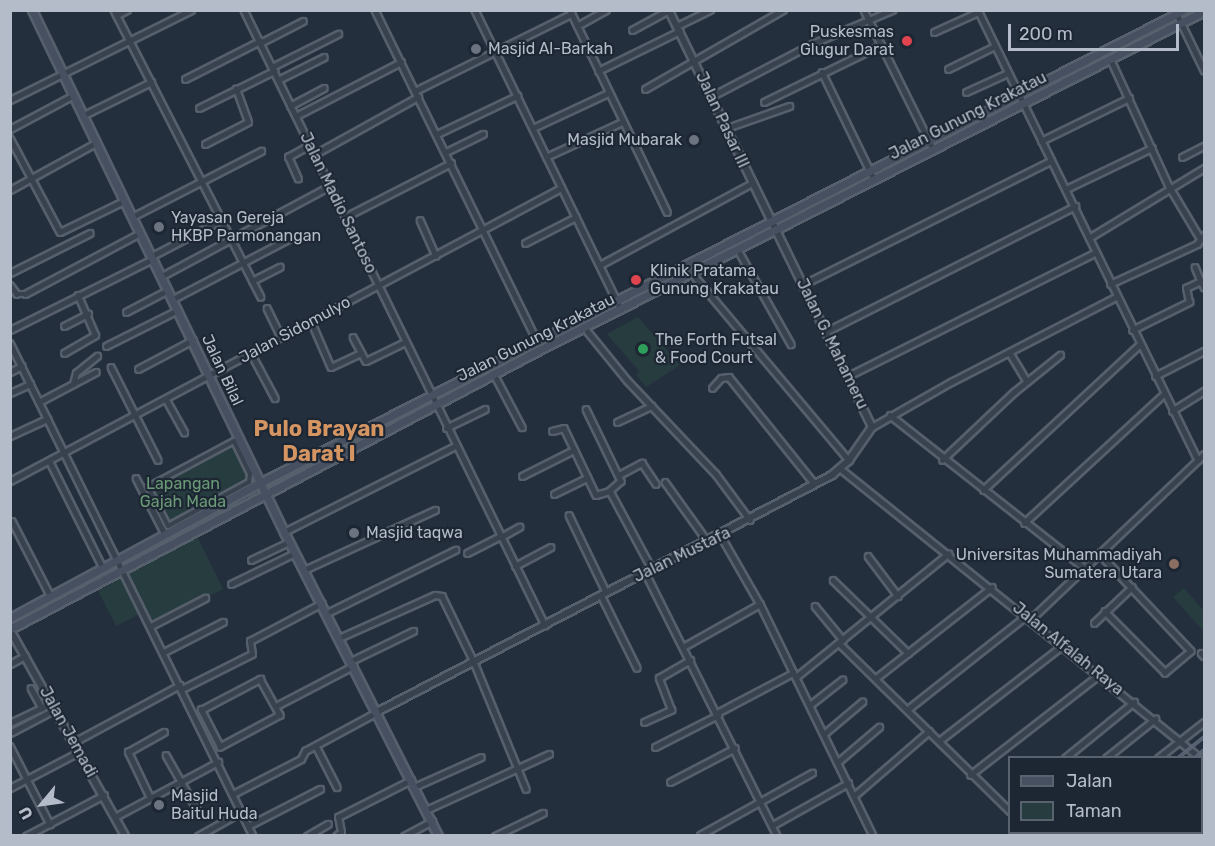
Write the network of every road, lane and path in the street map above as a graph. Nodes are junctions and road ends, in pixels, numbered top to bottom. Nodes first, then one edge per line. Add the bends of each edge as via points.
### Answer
1 (32, 10) edge
2 (127, 10) edge
3 (191, 10) edge
4 (244, 10) edge
5 (375, 10) edge
6 (475, 10) edge
7 (606, 10) edge
8 (669, 10) edge
9 (710, 10) edge
10 (783, 10) edge
11 (864, 10) edge
12 (892, 10) edge
13 (1185, 10) edge
14 (1204, 10) edge
15 (978, 11) edge
16 (571, 12) edge
17 (116, 13) edge
18 (1176, 13) edge
19 (869, 20) junction
20 (303, 21) dead end
21 (1180, 23) junction
22 (577, 26) junction
23 (679, 29) junction
24 (632, 30) dead end
25 (934, 32) dead end
26 (338, 34) dead end
27 (130, 40) junction
28 (260, 42) junction
29 (881, 45) junction
30 (995, 46) junction
31 (495, 52) junction
32 (324, 57) dead end
33 (1110, 58) junction
34 (694, 61) junction
35 (401, 62) junction
36 (273, 69) junction
37 (948, 69) dead end
38 (1204, 70) edge
39 (598, 71) junction
40 (822, 72) junction
41 (1008, 74) junction
42 (62, 75) junction
43 (185, 79) dead end
44 (278, 80) junction
45 (151, 82) junction
46 (324, 88) dead end
47 (236, 89) junction
48 (645, 89) dead end
49 (415, 91) junction
50 (966, 92) dead end
51 (607, 93) junction
52 (1019, 94) junction
53 (72, 96) junction
54 (517, 96) junction
55 (712, 96) junction
56 (418, 97) junction
57 (1129, 98) junction
58 (10, 100) edge
59 (764, 102) dead end
60 (1023, 103) junction
61 (290, 106) junction
62 (789, 106) dead end
63 (199, 108) dead end
64 (82, 116) junction
65 (296, 116) junction
66 (621, 123) junction
67 (533, 128) junction
68 (727, 128) junction
69 (10, 129) edge
70 (437, 134) junction
71 (483, 134) dead end
72 (10, 138) edge
73 (929, 141) junction
74 (1041, 141) junction
75 (96, 143) junction
76 (205, 144) dead end
77 (310, 145) junction
78 (1204, 146) edge
79 (1152, 148) junction
80 (933, 149) junction
81 (261, 151) dead end
82 (446, 152) junction
83 (315, 154) junction
84 (546, 157) junction
85 (1182, 157) dead end
86 (1051, 161) junction
87 (451, 163) junction
88 (1204, 168) edge
89 (870, 171) junction
90 (32, 179) junction
91 (298, 179) dead end
92 (874, 179) junction
93 (203, 182) junction
94 (752, 183) junction
95 (330, 186) junction
96 (1169, 186) junction
97 (561, 188) junction
98 (1066, 189) junction
99 (10, 190) edge
100 (124, 201) junction
101 (1075, 206) junction
102 (667, 212) dead end
103 (132, 217) junction
104 (345, 217) junction
105 (576, 217) junction
106 (223, 219) junction
107 (770, 219) junction
108 (420, 220) dead end
109 (484, 230) junction
110 (775, 230) junction
111 (90, 233) dead end
112 (140, 233) junction
113 (294, 236) dead end
114 (1202, 236) edge
115 (231, 238) junction
116 (1089, 238) junction
117 (525, 243) dead end
118 (738, 250) junction
119 (1095, 253) junction
120 (436, 256) junction
121 (153, 257) junction
122 (243, 261) junction
123 (600, 265) junction
124 (280, 267) dead end
125 (1195, 267) dead end
126 (10, 273) edge
127 (691, 273) junction
128 (162, 276) junction
129 (252, 280) junction
130 (1201, 280) junction
131 (804, 284) junction
132 (1110, 284) junction
133 (10, 285) edge
134 (378, 286) junction
135 (1204, 287) edge
136 (168, 290) junction
137 (78, 296) junction
138 (261, 297) dead end
139 (1116, 297) junction
140 (173, 299) junction
141 (616, 300) junction
142 (267, 308) dead end
143 (621, 309) junction
144 (178, 310) junction
145 (126, 312) dead end
146 (88, 314) junction
147 (311, 321) junction
148 (64, 326) dead end
149 (584, 327) junction
150 (10, 330) edge
151 (1132, 330) junction
152 (827, 331) junction
153 (281, 337) junction
154 (353, 337) dead end
155 (192, 340) junction
156 (537, 340) junction
157 (405, 342) junction
158 (10, 343) edge
159 (791, 344) dead end
160 (1139, 345) junction
161 (106, 346) dead end
162 (1204, 351) edge
163 (1010, 352) junction
164 (64, 353) dead end
165 (251, 353) junction
166 (361, 353) junction
167 (1060, 355) dead end
168 (97, 356) dead end
169 (22, 366) junction
170 (111, 368) dead end
171 (138, 369) dead end
172 (10, 372) edge
173 (96, 372) dead end
174 (209, 374) junction
175 (494, 374) junction
176 (848, 376) junction
177 (1155, 376) junction
178 (1027, 381) junction
179 (30, 384) junction
180 (73, 384) junction
181 (712, 388) dead end
182 (1204, 391) edge
183 (10, 393) edge
184 (1164, 394) junction
185 (431, 397) junction
186 (275, 398) dead end
187 (166, 399) junction
188 (39, 402) junction
189 (435, 405) junction
190 (651, 406) junction
191 (485, 409) dead end
192 (586, 409) dead end
193 (1172, 411) junction
194 (137, 416) junction
195 (890, 416) junction
196 (47, 419) junction
197 (617, 422) dead end
198 (522, 427) dead end
199 (872, 427) junction
200 (446, 428) junction
201 (552, 431) dead end
202 (184, 432) dead end
203 (10, 436) edge
204 (237, 440) junction
205 (455, 446) junction
206 (574, 450) junction
207 (65, 454) junction
208 (1204, 454) edge
209 (158, 460) dead end
210 (849, 460) junction
211 (942, 460) junction
212 (1198, 460) junction
213 (50, 462) junction
214 (841, 469) junction
215 (619, 475) junction
216 (522, 476) dead end
217 (136, 478) dead end
218 (587, 478) junction
219 (10, 481) edge
220 (665, 482) dead end
221 (260, 483) junction
222 (814, 483) junction
223 (656, 484) dead end
224 (983, 490) junction
225 (610, 491) junction
226 (266, 494) junction
227 (554, 494) dead end
228 (435, 510) dead end
229 (569, 515) dead end
230 (12, 521) edge
231 (750, 521) junction
232 (1024, 523) junction
233 (519, 527) dead end
234 (168, 531) junction
235 (284, 532) junction
236 (721, 536) junction
237 (501, 537) junction
238 (289, 542) junction
239 (708, 542) junction
240 (550, 547) dead end
241 (455, 550) dead end
242 (295, 553) junction
243 (467, 553) dead end
244 (1099, 553) junction
245 (948, 554) junction
246 (868, 556) dead end
247 (117, 558) junction
248 (251, 560) dead end
249 (102, 566) junction
250 (515, 566) junction
251 (122, 567) junction
252 (1083, 567) junction
253 (304, 570) junction
254 (649, 570) junction
255 (833, 580) dead end
256 (231, 584) dead end
257 (992, 587) junction
258 (1132, 587) junction
259 (603, 594) junction
260 (50, 595) junction
261 (898, 596) junction
262 (205, 598) dead end
263 (322, 603) junction
264 (760, 603) junction
265 (816, 606) dead end
266 (1105, 612) junction
267 (327, 613) junction
268 (873, 617) junction
269 (1029, 617) junction
270 (10, 618) edge
271 (223, 622) dead end
272 (1094, 623) dead end
273 (545, 625) junction
274 (151, 626) junction
275 (10, 629) edge
276 (413, 631) dead end
277 (339, 638) junction
278 (841, 641) junction
279 (1064, 645) junction
280 (683, 647) junction
281 (164, 652) junction
282 (908, 653) junction
283 (25, 656) junction
284 (690, 660) junction
285 (474, 662) junction
286 (10, 664) edge
287 (352, 664) junction
288 (637, 668) dead end
289 (1100, 674) junction
290 (794, 675) junction
291 (876, 678) junction
292 (842, 680) dead end
293 (181, 687) junction
294 (31, 688) dead end
295 (862, 702) dead end
296 (1134, 702) junction
297 (278, 705) junction
298 (810, 705) junction
299 (54, 706) junction
300 (42, 708) junction
301 (908, 709) junction
302 (377, 712) junction
303 (718, 714) junction
304 (1155, 719) junction
305 (644, 722) dead end
306 (1204, 722) edge
307 (10, 723) edge
308 (879, 727) dead end
309 (929, 731) junction
310 (164, 732) dead end
311 (10, 733) edge
312 (824, 734) junction
313 (1182, 740) junction
314 (939, 741) junction
315 (74, 742) junction
316 (10, 746) edge
317 (316, 746) junction
318 (655, 747) dead end
319 (735, 748) junction
320 (79, 752) junction
321 (549, 754) dead end
322 (166, 755) dead end
323 (1067, 756) edge
324 (1109, 756) edge
325 (1161, 756) edge
326 (1199, 756) edge
327 (481, 757) dead end
328 (218, 762) junction
329 (838, 762) junction
330 (518, 769) junction
331 (812, 774) dead end
332 (970, 775) junction
333 (28, 779) junction
334 (180, 782) junction
335 (670, 782) dead end
336 (413, 783) junction
337 (848, 783) junction
338 (337, 787) dead end
339 (10, 788) edge
340 (320, 789) dead end
341 (526, 789) dead end
342 (233, 794) junction
343 (104, 795) junction
344 (854, 796) junction
345 (150, 798) junction
346 (762, 801) junction
347 (1008, 803) edge
348 (1004, 806) junction
349 (1008, 809) edge
350 (426, 810) junction
351 (242, 812) junction
352 (199, 813) dead end
353 (543, 813) dead end
354 (115, 817) junction
355 (432, 821) junction
356 (50, 824) junction
357 (328, 824) dead end
358 (248, 825) junction
359 (772, 825) junction
360 (700, 835) edge
361 (26, 836) edge
362 (125, 836) edge
363 (198, 836) edge
364 (253, 836) edge
365 (307, 836) edge
366 (336, 836) edge
367 (404, 836) edge
368 (438, 836) edge
369 (495, 836) edge
370 (777, 836) edge
371 (873, 836) edge

1 - 42 main road, Jalan Bilal
2 - 17 street
3 - 27 street
4 - 28 street, Jalan Madio Santoso
5 - 35 street
6 - 31 street
7 - 22 street
8 - 23 street, Jalan Pasar III
8 - 24 street
9 - 23 street
10 - 34 street
11 - 19 street
12 - 19 street
13 - 18 main road, Jalan Gunung Krakatau
14 - 21 main road, Jalan Gunung Krakatau
15 - 25 street
15 - 30 street
16 - 22 street
16 - 31 street
17 - 27 street
18 - 21 street
18 - 52 main road, Jalan Gunung Krakatau
19 - 29 street
19 - 55 street via 814,43
20 - 28 street
21 - 33 main road, Jalan Gunung Krakatau
21 - 38 street
22 - 39 street
23 - 34 street, Jalan Pasar III
23 - 39 street
26 - 36 street
27 - 42 street
27 - 45 street
28 - 36 street, Jalan Madio Santoso
28 - 43 street
29 - 40 street
29 - 73 street
30 - 37 street
30 - 41 street
31 - 49 street
31 - 54 street
32 - 44 street
33 - 57 street
33 - 60 main road, Jalan Gunung Krakatau
34 - 48 street
34 - 55 street, Jalan Pasar III
35 - 49 street
35 - 65 street
36 - 44 street, Jalan Madio Santoso
36 - 47 street
39 - 51 street
40 - 59 street
40 - 89 street
41 - 50 street
41 - 52 street
42 - 53 main road, Jalan Bilal
42 - 58 street
44 - 61 street, Jalan Madio Santoso
45 - 64 street
45 - 93 street
46 - 61 street
47 - 63 street
47 - 76 street via 248,122
49 - 56 street
51 - 66 street
51 - 67 street
52 - 60 street
52 - 73 main road, Jalan Gunung Krakatau
53 - 64 main road, Jalan Bilal
53 - 69 street
54 - 67 street
54 - 70 street
55 - 68 street, Jalan Pasar III
56 - 70 street
56 - 83 street
57 - 74 street
57 - 79 street
60 - 74 street
60 - 80 main road, Jalan Gunung Krakatau
61 - 65 street, Jalan Madio Santoso
62 - 68 street
64 - 75 main road, Jalan Bilal
65 - 77 street, Jalan Madio Santoso
66 - 84 street
66 - 102 street
67 - 84 street
68 - 94 street, Jalan Pasar III
70 - 82 street
71 - 82 street
72 - 90 street
73 - 80 street
73 - 89 main road, Jalan Gunung Krakatau
74 - 86 street
75 - 90 street
75 - 100 main road, Jalan Bilal
77 - 83 street, Jalan Madio Santoso
77 - 91 street via 288,158
78 - 85 street
79 - 96 street
79 - 98 street
80 - 92 main road, Jalan Gunung Krakatau
81 - 93 street
82 - 87 street
83 - 95 street, Jalan Madio Santoso
84 - 97 street
86 - 98 street
86 - 131 street
87 - 104 street
87 - 109 street
88 - 96 street
89 - 92 street
89 - 107 main road, Jalan Gunung Krakatau
90 - 99 street
90 - 100 street via 60,232
92 - 110 main road, Jalan Gunung Krakatau
93 - 103 street
93 - 106 street
94 - 107 street, Jalan Pasar III
94 - 123 street
95 - 104 street, Jalan Madio Santoso
95 - 115 street
96 - 114 street
96 - 116 street via 1149,203
97 - 105 street
97 - 109 street, Jalan Sidomulyo
98 - 101 street
100 - 103 main road, Jalan Bilal
101 - 116 street
101 - 152 street
103 - 112 main road, Jalan Bilal
104 - 134 street, Jalan Madio Santoso
105 - 117 street
105 - 123 street
106 - 115 street
106 - 121 street
107 - 110 street, Jalan Pasar III
107 - 141 main road, Jalan Gunung Krakatau
108 - 120 street
109 - 120 street, Jalan Sidomulyo
109 - 156 street
110 - 118 main road, Jalan Gunung Krakatau
110 - 131 street, Jalan G. Mahameru
111 - 126 street
112 - 121 main road, Jalan Bilal
112 - 133 street via 25,294 17,294
113 - 122 street
114 - 132 street via 1197,244
115 - 122 street
115 - 128 street
116 - 119 street
118 - 127 main road, Jalan Gunung Krakatau
118 - 159 street
119 - 132 street
119 - 176 street
120 - 134 street, Jalan Sidomulyo
121 - 128 main road, Jalan Bilal
121 - 137 street
122 - 129 street
122 - 140 street
123 - 141 street
124 - 129 street
125 - 130 street
127 - 143 main road, Jalan Gunung Krakatau
127 - 210 street
128 - 136 main road, Jalan Bilal
129 - 138 street
130 - 135 street
130 - 151 street via 1185,289 1189,302
131 - 152 street, Jalan G. Mahameru
132 - 139 street
134 - 147 street, Jalan Sidomulyo
134 - 157 street, Jalan Madio Santoso
136 - 140 main road, Jalan Bilal
136 - 145 street
137 - 146 street
137 - 150 street
139 - 151 street
139 - 163 street, Jalan Mustafa
140 - 144 main road, Jalan Bilal
141 - 143 street
141 - 156 main road, Jalan Gunung Krakatau
142 - 153 street
143 - 149 main road, Jalan Gunung Krakatau
144 - 155 main road, Jalan Bilal
144 - 161 street
146 - 148 street
146 - 164 street via 95,335
147 - 153 street, Jalan Sidomulyo
147 - 166 street via 331,367
149 - 175 main road, Jalan Gunung Krakatau
149 - 190 street
151 - 160 street
152 - 176 street, Jalan G. Mahameru
153 - 165 street, Jalan Sidomulyo
154 - 166 street
155 - 171 street
155 - 174 main road, Jalan Bilal
156 - 185 main road, Jalan Gunung Krakatau
157 - 166 street via 367,361
157 - 185 street, Jalan Madio Santoso
158 - 169 street
160 - 177 street
160 - 224 street
162 - 177 street
163 - 178 street
163 - 195 street, Jalan Mustafa
165 - 174 street, Jalan Sidomulyo
165 - 186 street
167 - 178 street
168 - 180 street via 76,373
169 - 172 street
169 - 179 street
170 - 194 street
173 - 180 street
174 - 187 street, Jalan Sidomulyo
174 - 204 main road, Jalan Bilal
175 - 189 main road, Jalan Gunung Krakatau
175 - 198 street
176 - 199 street, Jalan G. Mahameru
177 - 184 street
178 - 211 street
179 - 183 street
179 - 188 street
180 - 188 street
181 - 222 street via 721,378 729,377
182 - 193 street
184 - 193 street
184 - 232 street
185 - 189 street, Jalan Madio Santoso
185 - 221 main road, Jalan Gunung Krakatau
187 - 194 street, Jalan Sidomulyo
187 - 202 street
188 - 196 street
189 - 200 street, Jalan Madio Santoso
189 - 226 main road, Jalan Gunung Krakatau
190 - 197 street
190 - 231 street via 716,474
191 - 200 street
192 - 215 street
193 - 212 street
194 - 207 street, Jalan Sidomulyo
194 - 209 street
195 - 199 street, Jalan Mustafa
195 - 211 street
196 - 203 street
196 - 207 street
199 - 210 street, Jalan Mustafa
200 - 205 street, Jalan Madio Santoso
201 - 206 street via 563,427
204 - 221 main road, Jalan Bilal
204 - 234 street via 250,474 249,482
204 - 234 street via 148,487
205 - 235 street
205 - 237 street, Jalan Madio Santoso
206 - 216 street
206 - 218 street
207 - 213 street, Jalan Sidomulyo
207 - 247 street
208 - 212 street
210 - 214 street, Jalan Mustafa
211 - 224 street
212 - 244 street
213 - 219 street, Jalan Sidomulyo
213 - 249 street
214 - 222 street, Jalan Mustafa
214 - 245 street, Jalan Alfalah Raya
215 - 223 street via 642,463
215 - 225 street via 621,484
217 - 234 street
218 - 225 street via 597,496
218 - 227 street
220 - 239 street
221 - 226 main road, Jalan Bilal
221 - 234 main road, Jalan Gunung Krakatau
222 - 231 street, Jalan Mustafa
224 - 232 street
225 - 254 street
226 - 235 main road, Jalan Bilal
226 - 251 main road, Jalan Gunung Krakatau
228 - 253 street
229 - 259 street
230 - 260 street
231 - 236 street, Jalan Mustafa
232 - 252 street
233 - 237 street
234 - 247 main road, Jalan Gunung Krakatau
235 - 238 main road, Jalan Bilal
236 - 239 street, Jalan Mustafa
236 - 264 street
237 - 243 street
237 - 250 street, Jalan Madio Santoso
238 - 242 main road, Jalan Bilal
238 - 248 street
239 - 254 street, Jalan Mustafa
240 - 250 street
241 - 267 street
242 - 253 main road, Jalan Bilal
242 - 256 street
244 - 252 street
244 - 258 street
245 - 257 street, Jalan Alfalah Raya
245 - 261 street
246 - 261 street
247 - 249 main road, Jalan Gunung Krakatau
247 - 251 street
249 - 260 main road, Jalan Gunung Krakatau
250 - 273 street, Jalan Madio Santoso
251 - 274 street
251 - 275 main road, Jalan Gunung Krakatau
252 - 269 street
253 - 263 main road, Jalan Bilal
254 - 259 street, Jalan Mustafa
254 - 280 street
255 - 268 street
257 - 269 street, Jalan Alfalah Raya
257 - 282 street
258 - 266 street
258 - 266 street via 1191,649 1183,659 1165,673
259 - 273 street, Jalan Mustafa
259 - 288 street
260 - 270 main road, Jalan Gunung Krakatau
261 - 268 street
262 - 274 street
263 - 267 main road, Jalan Bilal
263 - 293 street via 250,641 252,654
264 - 280 street
264 - 290 street
265 - 278 street
266 - 272 street
267 - 277 main road, Jalan Bilal
268 - 278 street
268 - 282 street
269 - 279 street, Jalan Alfalah Raya
269 - 301 street
271 - 281 street
273 - 285 street, Jalan Mustafa
274 - 281 street
275 - 283 street, Jalan Jemadi
276 - 287 street
277 - 285 street via 440,594
277 - 287 main road, Jalan Bilal
278 - 290 street
278 - 291 street
279 - 289 street, Jalan Alfalah Raya
279 - 314 street
280 - 284 street
281 - 293 street
282 - 291 street
283 - 286 street
283 - 299 street, Jalan Jemadi
284 - 303 street
284 - 305 street via 659,678 671,710
285 - 302 street, Jalan Mustafa
285 - 330 street
287 - 297 street
287 - 302 main road, Jalan Bilal
289 - 296 street, Jalan Alfalah Raya
289 - 332 street
290 - 298 street
290 - 303 street
291 - 301 street
292 - 298 street
293 - 315 street
293 - 328 street
294 - 300 street
295 - 312 street
296 - 304 street, Jalan Alfalah Raya
296 - 323 street
297 - 297 street via 260,679 201,711 221,748 279,716
298 - 312 street
299 - 300 street
299 - 311 street
299 - 315 street, Jalan Jemadi
300 - 307 street
301 - 309 street
302 - 317 street, Jalan Mustafa
302 - 336 main road, Jalan Bilal
303 - 318 street
303 - 319 street
304 - 313 street, Jalan Alfalah Raya
304 - 324 street
306 - 313 street
308 - 329 street
309 - 314 street
309 - 344 street
310 - 345 street via 128,752
312 - 329 street
313 - 325 street
313 - 326 street, Jalan Alfalah Raya
314 - 332 street
315 - 320 street, Jalan Jemadi
316 - 333 street
317 - 338 street
317 - 342 street, Jalan Mustafa via 301,759
319 - 335 street
319 - 346 street
320 - 333 street
320 - 343 street, Jalan Jemadi
321 - 330 street
322 - 334 street
327 - 336 street
328 - 334 street
328 - 342 street
329 - 337 street
330 - 341 street
330 - 350 street
331 - 346 street
332 - 348 street
333 - 339 street
333 - 356 street
334 - 345 street
334 - 352 street
336 - 350 main road, Jalan Bilal
336 - 366 street via 338,817 341,832
337 - 344 street
337 - 359 street
340 - 358 street
342 - 351 street
343 - 354 street, Jalan Jemadi
343 - 356 street
344 - 371 street
345 - 354 street
346 - 359 street
346 - 360 street
347 - 348 street
348 - 349 street
350 - 355 main road, Jalan Bilal
351 - 358 street
351 - 363 street
353 - 369 street
354 - 362 street, Jalan Jemadi
355 - 367 street
355 - 368 main road, Jalan Bilal
356 - 361 street
357 - 365 street
358 - 364 street
359 - 370 street

